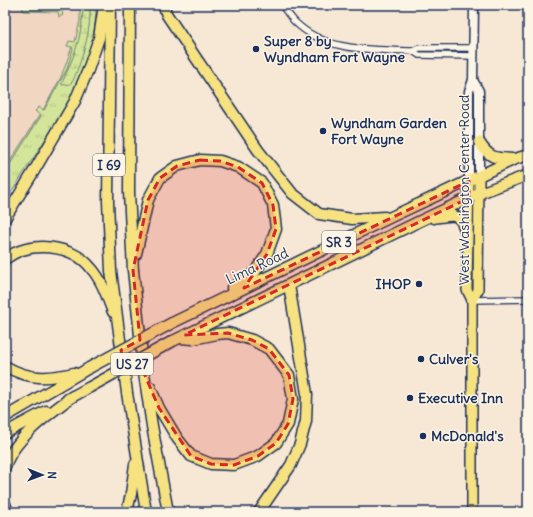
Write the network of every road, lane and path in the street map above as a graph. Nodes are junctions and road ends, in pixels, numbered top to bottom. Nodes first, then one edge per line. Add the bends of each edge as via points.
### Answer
1 (104, 5) edge
2 (110, 5) edge
3 (130, 5) edge
4 (163, 5) edge
5 (281, 5) edge
6 (474, 5) edge
7 (474, 52) junction
8 (473, 80) junction
9 (479, 142) junction
10 (528, 155) edge
11 (515, 159) junction
12 (528, 175) edge
13 (479, 176) junction
14 (469, 181) junction
15 (480, 193) junction
16 (469, 198) junction
17 (391, 217) junction
18 (5, 218) edge
19 (422, 220) junction
20 (467, 236) junction
21 (5, 259) edge
22 (133, 270) junction
23 (289, 285) junction
24 (528, 299) edge
25 (472, 300) junction
26 (210, 304) junction
27 (118, 324) junction
28 (176, 340) junction
29 (5, 366) edge
30 (86, 369) junction
31 (144, 373) junction
32 (73, 396) junction
33 (5, 416) edge
34 (5, 433) edge
35 (135, 442) junction
36 (5, 467) edge
37 (5, 504) edge
38 (8, 512) edge
39 (127, 512) edge
40 (146, 512) edge
41 (168, 512) edge
42 (259, 512) edge
43 (472, 512) edge

1 - 18 highway via 99,38 75,101
2 - 27 highway, I 69 via 108,201 111,271
3 - 22 highway, I 69 via 129,192
4 - 17 highway via 167,15 258,150 292,193 319,214 352,219
5 - 7 street via 295,22 311,34 348,48 413,51 419,48
6 - 7 main road, West Washington Center Road
7 - 8 main road, West Washington Center Road
8 - 9 main road, West Washington Center Road via 480,91
8 - 14 main road, West Washington Center Road via 470,91
9 - 11 highway via 488,154 498,158
9 - 13 main road, West Washington Center Road
10 - 11 highway, Lima Road / SR 3
11 - 13 highway, Lima Road / SR 3
12 - 15 highway, SR 3
13 - 14 highway, Lima Road / SR 3
13 - 15 main road, West Washington Center Road
14 - 16 main road, West Washington Center Road
14 - 17 highway, Lima Road / SR 3
15 - 16 highway, SR 3
15 - 25 main road, West Washington Center Road via 478,290
16 - 19 highway, SR 3
16 - 20 main road, West Washington Center Road
17 - 26 highway, Lima Road / SR 3
19 - 20 highway via 445,216 458,217
19 - 23 highway, SR 3
20 - 25 main road, West Washington Center Road via 467,290
21 - 27 highway via 22,250 40,246 67,251 91,267 98,277
22 - 26 highway via 148,200 160,178 177,166 200,160 220,161 238,167 262,183 273,205 276,229 267,254 255,272
22 - 31 highway, I 69
23 - 28 highway, SR 3
23 - 42 highway via 307,394 306,421 291,465
24 - 25 street
25 - 43 main road, West Washington Center Road
26 - 30 highway, Lima Road / US 27, bridge
27 - 35 highway, I 69
28 - 31 highway via 228,333 252,340 269,349 288,375 293,399 288,424 276,443 258,456 234,465 211,464 191,456 159,408
28 - 32 highway, US 27, bridge
29 - 30 highway via 16,372 43,378
30 - 33 highway, Lima Road / US 27
31 - 41 highway, I 69
32 - 34 highway, US 27
32 - 36 highway via 27,434
35 - 39 highway via 135,468
35 - 40 highway, I 69
37 - 38 highway

